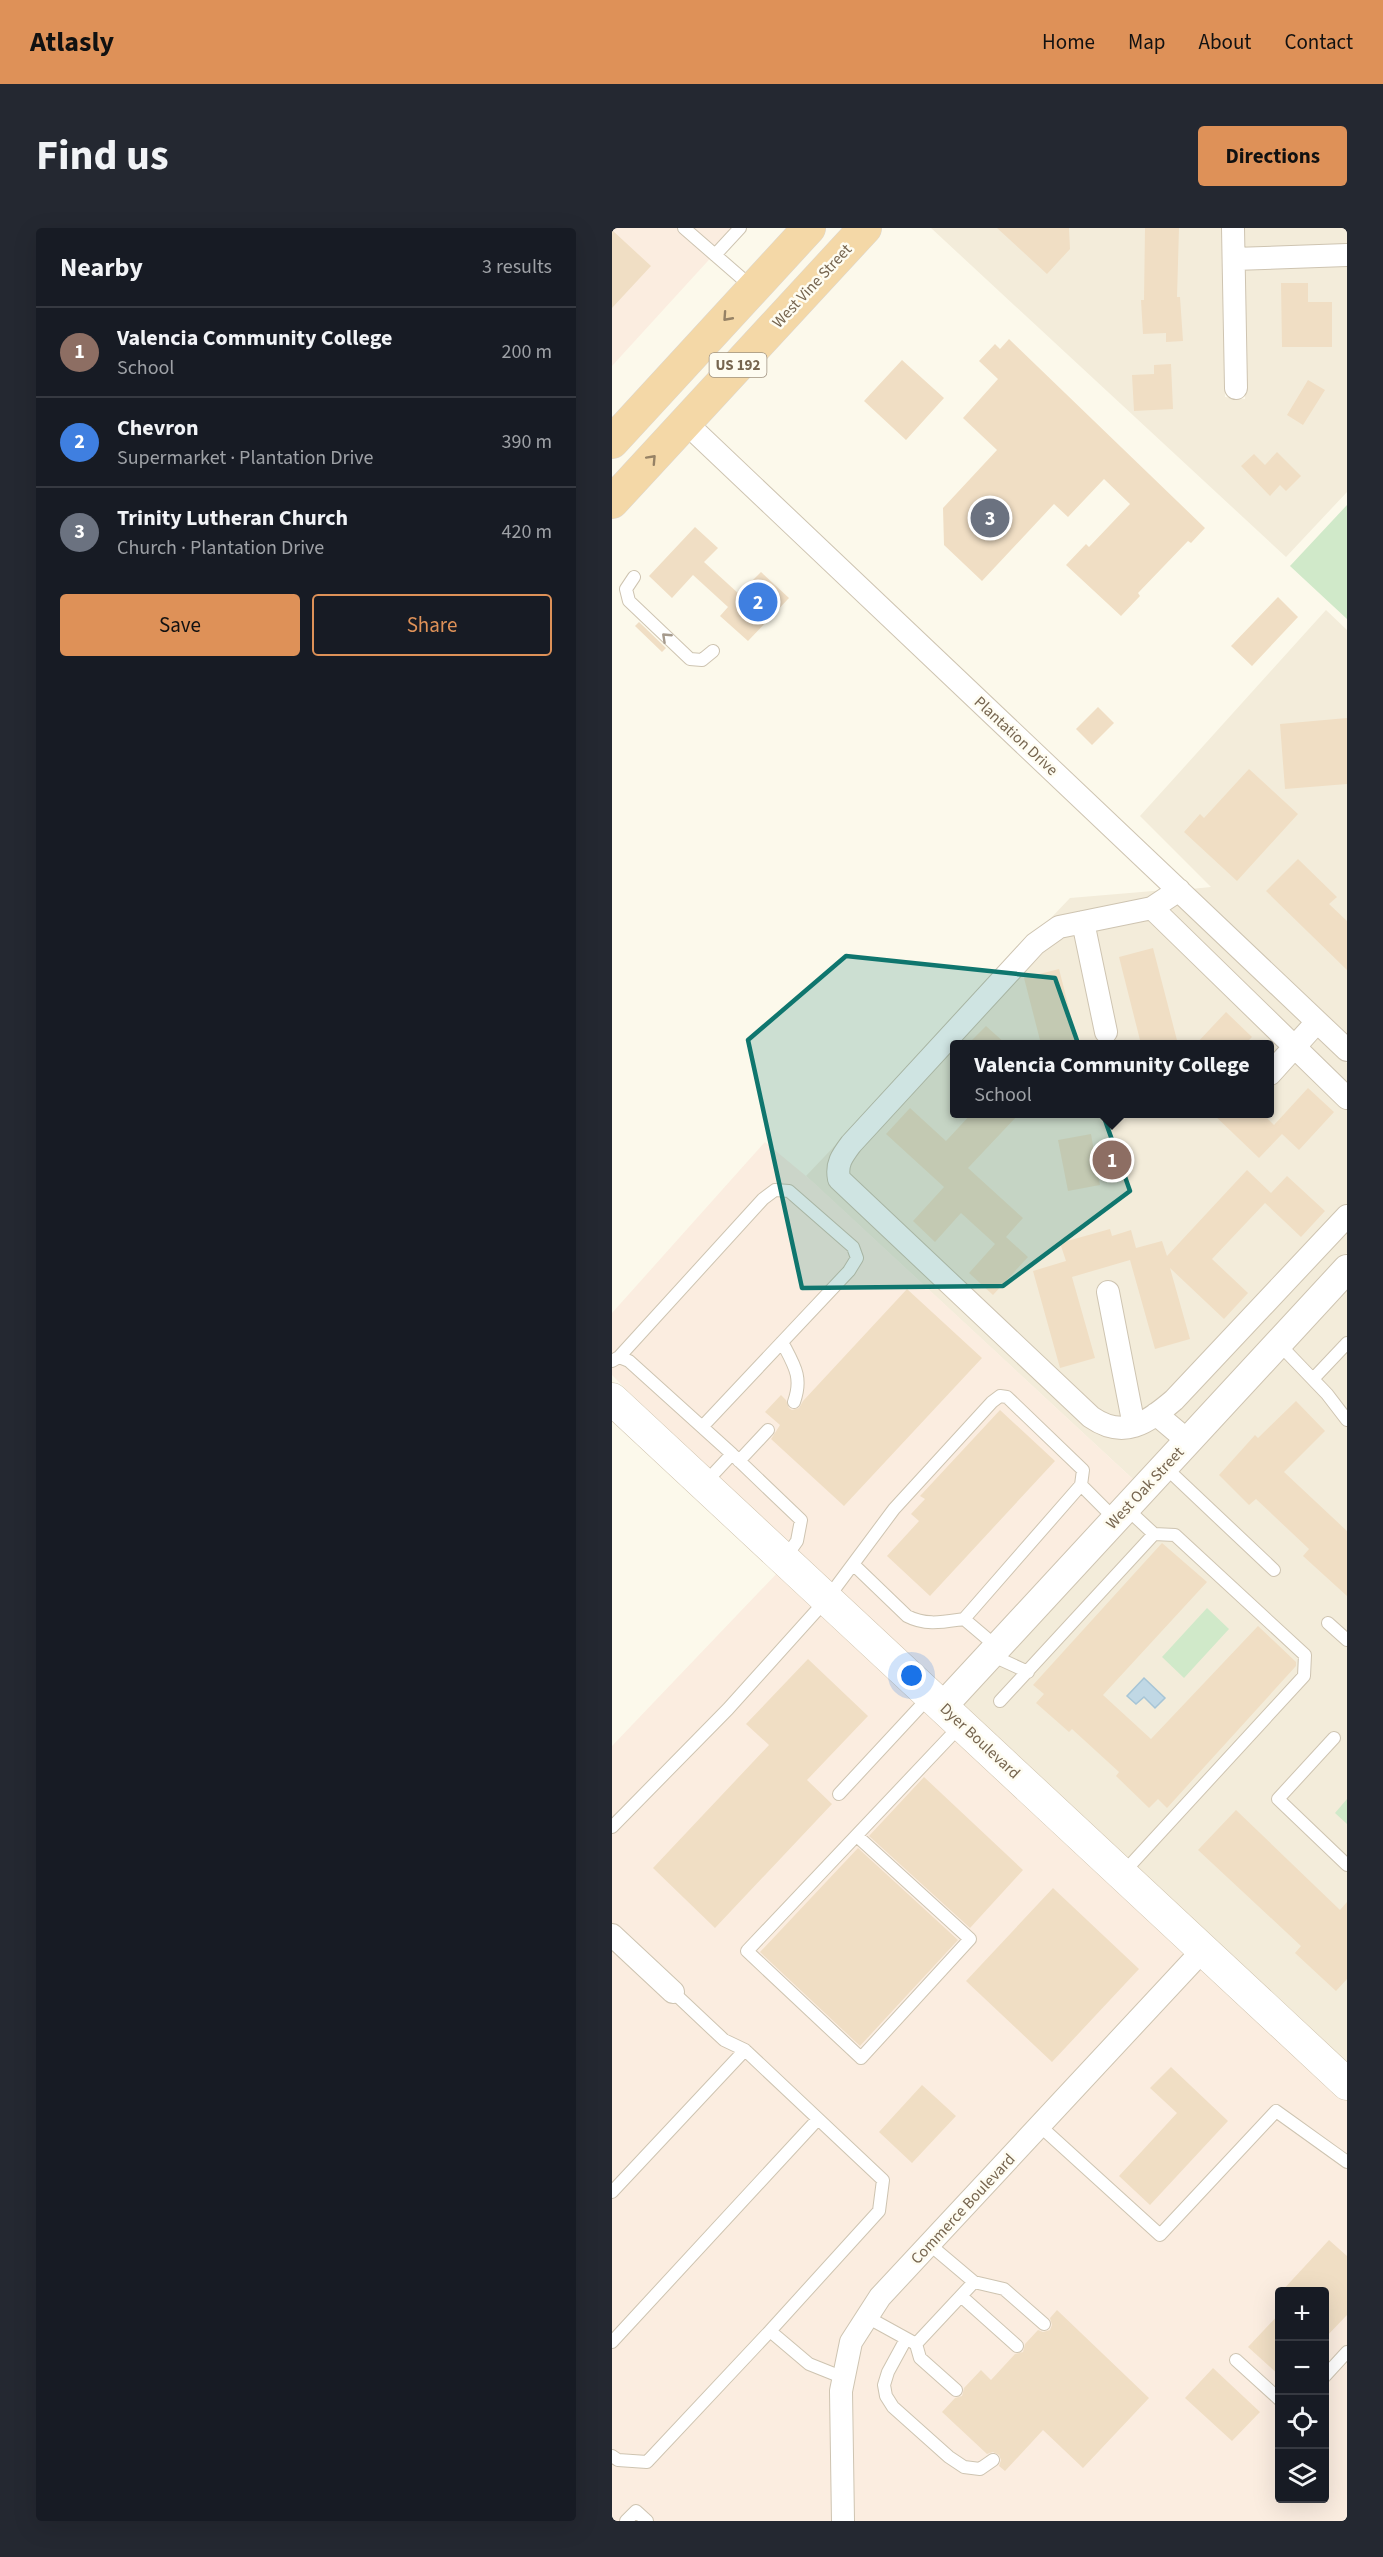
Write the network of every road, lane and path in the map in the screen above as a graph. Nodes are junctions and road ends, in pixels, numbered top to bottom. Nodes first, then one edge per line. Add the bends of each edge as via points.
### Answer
1 (684, 228) edge
2 (740, 228) edge
3 (809, 228) edge
4 (865, 228) edge
5 (1233, 228) edge
6 (715, 255) junction
7 (1347, 255) edge
8 (1234, 259) junction
9 (753, 288) junction
10 (688, 360) junction
11 (1236, 388) dead end
12 (685, 422) junction
13 (612, 442) edge
14 (612, 502) edge
15 (634, 577) dead end
16 (713, 651) dead end
17 (1179, 890) junction
18 (1152, 909) junction
19 (1083, 922) junction
20 (1317, 1022) junction
21 (1106, 1032) dead end
22 (1294, 1047) junction
23 (1347, 1050) edge
24 (1274, 1069) edge
25 (1347, 1098) edge
26 (1347, 1216) edge
27 (1347, 1269) edge
28 (1289, 1278) junction
29 (1108, 1292) dead end
30 (1317, 1302) junction
31 (782, 1342) junction
32 (1347, 1343) edge
33 (1279, 1344) junction
34 (616, 1359) edge
35 (1313, 1379) junction
36 (612, 1399) edge
37 (794, 1402) dead end
38 (1156, 1414) junction
39 (1347, 1420) edge
40 (703, 1426) junction
41 (1134, 1426) junction
42 (768, 1430) dead end
43 (1188, 1441) junction
44 (736, 1457) junction
45 (1164, 1466) junction
46 (704, 1484) junction
47 (1081, 1485) junction
48 (1121, 1513) junction
49 (1154, 1534) junction
50 (784, 1559) junction
51 (854, 1565) junction
52 (1274, 1570) dead end
53 (827, 1599) junction
54 (964, 1619) junction
55 (1328, 1623) dead end
56 (1347, 1640) edge
57 (994, 1651) junction
58 (1028, 1672) junction
59 (1000, 1701) dead end
60 (945, 1708) junction
61 (1334, 1738) dead end
62 (839, 1794) dead end
63 (612, 1827) edge
64 (857, 1836) junction
65 (1347, 1865) edge
66 (1123, 1873) junction
67 (612, 1935) edge
68 (1204, 1949) junction
69 (673, 1992) joint
70 (745, 2050) junction
71 (1347, 2084) edge
72 (818, 2119) junction
73 (1040, 2126) junction
74 (1347, 2162) edge
75 (612, 2192) edge
76 (929, 2244) junction
77 (974, 2282) junction
78 (962, 2296) junction
79 (867, 2317) junction
80 (1044, 2324) dead end
81 (770, 2331) junction
82 (612, 2342) edge
83 (911, 2342) junction
84 (1017, 2346) dead end
85 (1347, 2352) edge
86 (1236, 2360) dead end
87 (1329, 2372) edge
88 (844, 2378) junction
89 (956, 2390) dead end
90 (1275, 2395) edge
91 (612, 2456) edge
92 (993, 2460) dead end
93 (626, 2521) edge
94 (647, 2521) edge
95 (843, 2521) edge

1 - 6 lane
2 - 6 lane
3 - 9 highway, US 192
4 - 12 highway, West Vine Street / US 192
5 - 8 street
6 - 9 lane
7 - 8 street
8 - 11 street
9 -> 10 highway, US 192
10 - 12 highway via 680,396
10 - 13 highway, US 192
14 -> 12 highway, West Vine Street / US 192
12 - 17 street, Plantation Drive
16 -> 15 lane via 702,660 690,659 629,601 626,589
17 - 18 street
17 - 20 street, Plantation Drive
18 - 19 street
18 - 22 street
19 - 21 street
19 - 41 street via 1059,927 1035,944 851,1144 839,1160 838,1179 1091,1418 1116,1430
20 - 22 street
20 - 23 street, Plantation Drive
22 - 24 street
22 - 25 street
26 - 28 street
27 - 30 street, West Oak Street
28 - 30 street
28 - 38 street via 1174,1400
29 - 41 street
30 - 33 street, West Oak Street
31 - 34 lane via 857,1258 853,1247 789,1191 775,1190
31 - 37 lane via 796,1367 800,1387
31 - 40 lane
32 - 35 lane
33 - 35 lane
33 - 43 street, West Oak Street
34 - 40 lane via 629,1361
35 - 39 lane
36 - 46 main road, Dyer Boulevard
38 - 41 street
38 - 43 street
40 - 44 lane
42 - 44 lane
43 - 45 street, West Oak Street
44 - 46 lane
44 - 50 lane via 801,1520 797,1541
45 - 48 street, West Oak Street
45 - 52 lane
46 - 50 main road, Dyer Boulevard
47 - 48 lane
47 - 51 lane via 1083,1470 1007,1397 1000,1396 894,1509
47 - 54 lane
48 - 49 lane
48 - 57 street, West Oak Street
49 - 58 lane
49 - 66 lane via 1175,1535 1305,1655 1304,1676
50 - 53 main road, Dyer Boulevard
51 - 53 lane
51 - 54 lane via 915,1620 933,1624
53 - 60 main road, Dyer Boulevard
53 - 63 lane via 728,1709
54 - 57 lane
55 - 56 lane
57 - 58 lane
57 - 60 street, West Oak Street
58 - 59 lane
60 - 62 lane
60 - 64 lane
60 - 66 main road, Dyer Boulevard
61 - 65 lane via 1278,1799
64 - 64 lane via 747,1951 861,2058 970,1939
66 - 68 main road, Dyer Boulevard
67 - 69 street
68 - 71 main road, Dyer Boulevard
68 - 73 street, Commerce Boulevard
69 - 70 lane via 724,2040
70 - 72 lane
70 - 75 lane
72 - 81 lane via 883,2180 879,2211
72 - 82 lane
73 - 74 lane via 1160,2235 1276,2111
73 - 76 street, Commerce Boulevard
76 - 77 lane
76 - 79 street, Commerce Boulevard via 880,2297
77 - 78 lane
77 - 80 lane via 1004,2289
78 - 83 lane
78 - 84 lane
79 - 83 lane
79 - 88 street, Commerce Boulevard via 851,2342
81 - 88 lane via 809,2364
81 - 91 lane via 647,2462
83 - 89 lane via 920,2358
83 - 92 lane via 888,2372 886,2397 964,2467 980,2469
85 - 87 lane
86 - 90 lane
88 - 95 street, Commerce Boulevard
93 - 94 lane via 636,2511

